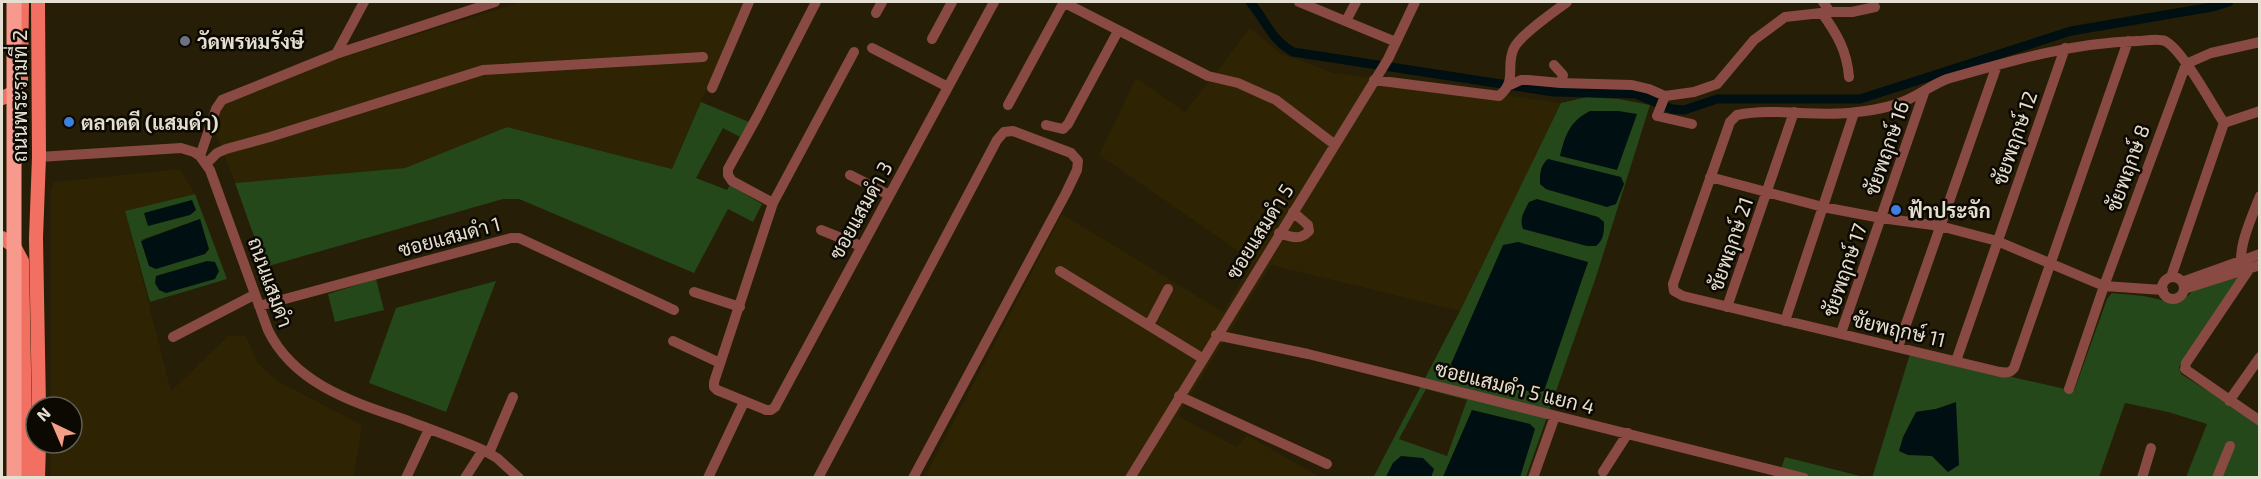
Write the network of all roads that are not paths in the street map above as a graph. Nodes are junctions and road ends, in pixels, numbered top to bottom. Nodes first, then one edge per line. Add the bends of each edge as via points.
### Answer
1 (14, 2) edge
2 (22, 2) edge
3 (38, 2) edge
4 (364, 2) edge
5 (495, 2) edge
6 (748, 2) edge
7 (816, 2) edge
8 (882, 2) edge
9 (952, 2) edge
10 (994, 2) edge
11 (1063, 2) edge
12 (1299, 2) edge
13 (1356, 2) edge
14 (1415, 2) edge
15 (1567, 2) edge
16 (1082, 6) edge
17 (1875, 7) dead end
18 (1825, 9) edge
19 (876, 13) dead end
20 (1346, 21) junction
21 (1118, 30) junction
22 (932, 39) dead end
23 (2128, 41) junction
24 (1396, 42) junction
25 (2259, 42) edge
26 (873, 48) dead end
27 (2065, 48) junction
28 (854, 52) dead end
29 (336, 54) junction
30 (703, 57) dead end
31 (2186, 64) junction
32 (1554, 65) dead end
33 (1997, 65) junction
34 (1849, 77) dead end
35 (1375, 80) junction
36 (1561, 83) junction
37 (1510, 85) junction
38 (948, 87) junction
39 (712, 88) dead end
40 (1925, 90) junction
41 (1665, 96) junction
42 (2, 98) edge
43 (1008, 105) dead end
44 (2259, 111) edge
45 (1794, 112) junction
46 (1854, 113) junction
47 (2224, 123) junction
48 (1692, 124) dead end
49 (1046, 125) dead end
50 (1334, 144) junction
51 (39, 157) junction
52 (203, 160) junction
53 (850, 176) dead end
54 (1710, 177) junction
55 (1766, 194) junction
56 (889, 195) junction
57 (2259, 196) edge
58 (773, 203) junction
59 (1823, 207) junction
60 (1293, 212) junction
61 (1881, 218) junction
62 (1941, 226) junction
63 (821, 230) dead end
64 (1279, 233) junction
65 (2, 238) edge
66 (1997, 241) junction
67 (861, 246) junction
68 (2259, 254) edge
69 (2050, 262) junction
70 (2248, 266) edge
71 (1060, 271) dead end
72 (2171, 277) junction
73 (2183, 285) junction
74 (2104, 286) junction
75 (1168, 289) dead end
76 (2163, 290) junction
77 (694, 292) dead end
78 (256, 301) junction
79 (740, 307) junction
80 (1727, 307) junction
81 (675, 310) dead end
82 (1785, 321) junction
83 (1149, 325) junction
84 (1841, 333) junction
85 (1216, 335) junction
86 (173, 337) dead end
87 (673, 341) dead end
88 (1898, 347) junction
89 (2259, 357) edge
90 (1202, 358) junction
91 (1956, 361) junction
92 (720, 363) junction
93 (2069, 389) dead end
94 (39, 395) edge
95 (1179, 396) junction
96 (513, 397) dead end
97 (2229, 401) junction
98 (744, 402) junction
99 (1555, 416) junction
100 (2259, 421) edge
101 (429, 429) junction
102 (1628, 433) junction
103 (2230, 446) dead end
104 (2151, 448) dead end
105 (486, 451) junction
106 (39, 455) edge
107 (1327, 464) dead end
108 (1603, 472) dead end
109 (14, 477) edge
110 (26, 477) edge
111 (38, 477) edge
112 (406, 477) edge
113 (465, 477) edge
114 (519, 477) edge
115 (708, 477) edge
116 (818, 477) edge
117 (913, 477) edge
118 (1130, 477) edge
119 (1533, 477) edge
120 (1804, 477) edge
121 (2142, 477) edge
122 (2217, 477) edge

1 - 109 highway, bridge
2 - 42 main road, bridge via 21,80 11,94
3 - 51 main road, ถนนพระรามที่ 2
4 - 29 street
5 - 29 street
6 - 39 street
7 - 58 street via 728,169 732,181
8 - 19 street
9 - 22 street
10 - 38 street, ซอยแสมดำ 3
11 - 16 street
11 - 43 street
12 - 20 street
13 - 20 street
14 - 24 street, ซอยแสมดำ 5
15 - 37 street via 1514,48
16 - 21 street
17 - 18 street via 1852,12
18 - 34 street via 1842,42
18 - 41 street via 1785,17 1771,26 1717,84
20 - 24 street
21 - 49 street via 1068,124 1063,129
21 - 50 street via 1208,76 1238,83 1276,100
23 - 27 street
23 - 31 street via 2166,42
23 - 69 street, ชัยพฤกษ์ 11
24 - 35 street, ซอยแสมดำ 5
25 - 31 street via 2211,53
26 - 38 street
27 - 33 street
27 - 66 street, ชัยพฤกษ์ 12
28 - 58 street, ซอยแสมดำ 3
29 - 52 street via 222,100 216,109
30 - 52 street via 483,70 226,149
31 - 47 street
31 - 74 street, ชัยพฤกษ์ 8
32 - 36 street via 1563,75
33 - 40 street
33 - 62 street
35 - 37 street via 1499,96
35 - 50 street, ซอยแสมดำ 5
36 - 37 street via 1521,80
36 - 41 street via 1632,86
38 - 56 street, ซอยแสมดำ 3
40 - 46 street via 1892,106
40 - 61 street, ชัยพฤกษ์ 16
41 - 48 street via 1657,116
44 - 47 street
45 - 46 street
45 - 54 street via 1733,116
45 - 55 street, ชัยพฤกษ์ 21
46 - 59 street
47 - 72 street
50 - 60 street, ซอยแสมดำ 5
51 - 52 street via 182,148
51 - 94 main road, ถนนพระรามที่ 2
52 - 78 street, ถนนแสมดำ via 219,191
53 - 56 street
54 - 55 street
54 - 80 street, ชัยพฤกษ์ 11 via 1672,288 1677,294
55 - 59 street
55 - 80 street, ชัยพฤกษ์ 21
56 - 67 street, ซอยแสมดำ 3
57 - 70 street via 2244,240
58 - 79 street, ซอยแสมดำ 3
59 - 61 street
59 - 82 street
60 - 64 street, ซอยแสมดำ 5
60 - 64 street via 1308,225 1309,231 1300,237
61 - 62 street
61 - 84 street, ชัยพฤกษ์ 17
62 - 66 street
62 - 88 street
63 - 67 street
64 - 85 street, ซอยแสมดำ 5
65 - 110 main road, bridge via 14,246 22,261
66 - 69 street
66 - 91 street, ชัยพฤกษ์ 12
67 - 98 street, ซอยแสมดำ 3 via 775,407 766,410
68 - 70 street
69 - 74 street
69 - 91 street, ชัยพฤกษ์ 11 via 2014,368 2007,373
70 - 73 street
70 - 97 street via 2185,366 2187,372
71 - 83 street
72 - 73 street
72 - 76 street via 2163,284
73 - 76 street via 2181,296 2174,298
74 - 76 street
74 - 93 street, ชัยพฤกษ์ 8
75 - 83 street
77 - 79 street
78 - 81 street, ซอยแสมดำ 1 via 519,238
78 - 86 street, ซอยแสมดำ 1
78 - 101 street, ถนนแสมดำ via 274,343 302,373 332,392
79 - 92 street, ซอยแสมดำ 3
80 - 82 street, ชัยพฤกษ์ 11
82 - 84 street, ชัยพฤกษ์ 11
83 - 90 street
84 - 88 street, ชัยพฤกษ์ 11
85 - 90 street, ซอยแสมดำ 5
85 - 99 street, ซอยแสมดำ 5 แยก 4
87 - 92 street
88 - 91 street, ชัยพฤกษ์ 11
89 - 97 street
90 - 95 street, ซอยแสมดำ 5
92 - 98 street, ซอยแสมดำ 3 via 714,387
95 - 107 street
95 - 118 street, ซอยแสมดำ 5
96 - 105 street
97 - 100 street
98 - 115 street
99 - 102 street, ซอยแสมดำ 5 แยก 4
99 - 119 street
101 - 105 street, ถนนแสมดำ
101 - 112 street
102 - 108 street
102 - 120 street, ซอยแสมดำ 5 แยก 4
103 - 122 street
104 - 121 street
105 - 113 street
105 - 114 street, ถนนแสมดำ
106 - 111 main road
116 - 117 street via 997,140 1004,132 1013,131 1071,153 1078,161 1077,170 1066,193

